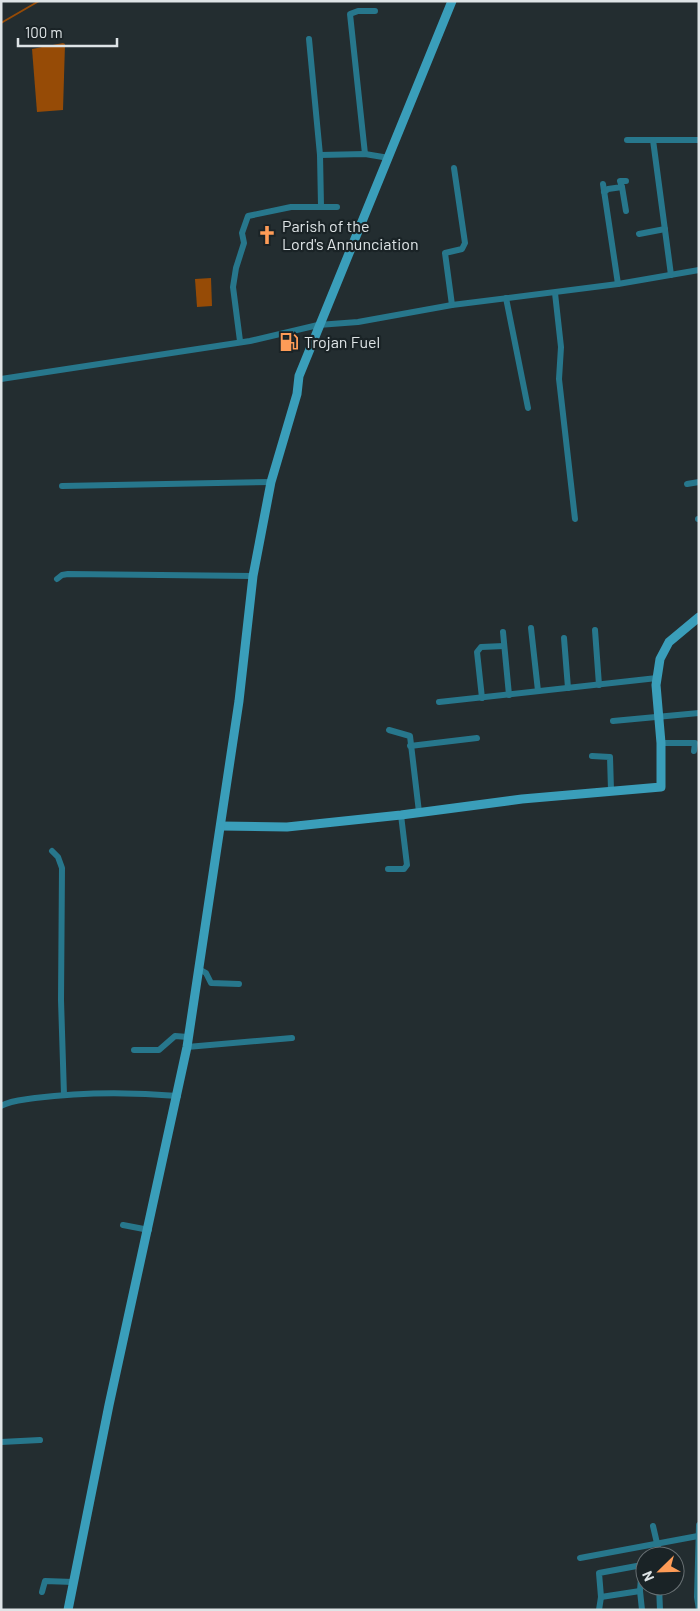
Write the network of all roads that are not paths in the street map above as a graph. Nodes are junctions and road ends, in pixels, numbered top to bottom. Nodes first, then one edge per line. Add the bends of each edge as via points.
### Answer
1 (452, 1) edge
2 (375, 10) dead end
3 (310, 39) dead end
4 (627, 140) dead end
5 (653, 140) junction
6 (699, 140) edge
7 (365, 154) junction
8 (320, 155) junction
9 (389, 158) junction
10 (454, 168) dead end
11 (626, 180) dead end
12 (602, 184) dead end
13 (622, 187) junction
14 (604, 192) junction
15 (321, 206) junction
16 (337, 207) dead end
17 (626, 211) dead end
18 (665, 229) junction
19 (639, 234) dead end
20 (699, 270) edge
21 (671, 274) junction
22 (618, 284) junction
23 (555, 293) junction
24 (506, 298) junction
25 (452, 305) junction
26 (318, 325) junction
27 (240, 341) junction
28 (1, 379) edge
29 (528, 408) dead end
30 (271, 482) junction
31 (699, 482) edge
32 (687, 484) dead end
33 (62, 486) dead end
34 (575, 519) dead end
35 (253, 576) junction
36 (57, 579) dead end
37 (699, 617) edge
38 (531, 628) dead end
39 (595, 630) dead end
40 (503, 632) dead end
41 (564, 638) dead end
42 (504, 646) junction
43 (657, 678) junction
44 (599, 685) junction
45 (568, 688) junction
46 (538, 691) junction
47 (509, 695) junction
48 (482, 698) junction
49 (439, 702) dead end
50 (699, 714) edge
51 (657, 717) junction
52 (613, 721) dead end
53 (389, 730) dead end
54 (477, 738) dead end
55 (661, 743) junction
56 (410, 746) junction
57 (694, 751) dead end
58 (592, 756) dead end
59 (611, 790) junction
60 (419, 812) junction
61 (401, 815) junction
62 (221, 826) junction
63 (52, 850) dead end
64 (388, 869) dead end
65 (199, 969) junction
66 (239, 984) dead end
67 (188, 1037) junction
68 (292, 1038) dead end
69 (188, 1047) junction
70 (134, 1050) dead end
71 (64, 1094) junction
72 (178, 1096) junction
73 (1, 1106) edge
74 (123, 1225) dead end
75 (149, 1230) junction
76 (40, 1440) dead end
77 (1, 1442) edge
78 (653, 1526) dead end
79 (699, 1526) edge
80 (698, 1536) edge
81 (658, 1544) junction
82 (580, 1558) dead end
83 (635, 1566) edge
84 (72, 1582) junction
85 (42, 1592) dead end
86 (635, 1592) edge
87 (641, 1596) edge
88 (659, 1596) edge
89 (601, 1597) junction
90 (68, 1610) edge
91 (599, 1610) edge
92 (642, 1610) edge
93 (660, 1610) edge
94 (699, 1610) edge

1 - 9 main road
2 - 7 street via 350,14
3 - 8 street
4 - 5 street
5 - 6 street
5 - 18 street
7 - 8 street
7 - 9 street
8 - 15 street
9 - 26 main road
10 - 25 street via 466,243 462,249 445,255
11 - 13 street via 620,181
12 - 14 street
13 - 14 street via 608,188
13 - 17 street
14 - 22 street
15 - 16 street
15 - 27 street via 248,216 242,233 244,243 234,287
18 - 19 street
18 - 21 street
20 - 21 street
21 - 22 street
22 - 23 street
23 - 24 street
23 - 34 street via 561,347 558,379
24 - 25 street
24 - 29 street
25 - 26 street via 358,322
26 - 27 street
26 - 30 main road via 299,376 297,394
27 - 28 street
30 - 33 street
30 - 35 main road
31 - 32 street
35 - 36 street via 68,574
35 - 62 main road
37 - 43 main road via 669,642 660,659
38 - 46 street
39 - 44 street
40 - 42 street
41 - 45 street
42 - 47 street
42 - 48 street via 481,647 477,652
43 - 44 street
43 - 51 main road
44 - 45 street
45 - 46 street
46 - 47 street
47 - 48 street
48 - 49 street
50 - 51 street
51 - 52 street
51 - 55 main road
53 - 56 street via 410,736
54 - 56 street
55 - 57 street via 694,743
55 - 59 main road via 661,787
56 - 60 street
58 - 59 street via 610,756
59 - 60 main road
60 - 61 main road
61 - 62 main road via 287,827
61 - 64 street via 407,865 404,869
62 - 65 main road
63 - 71 street via 62,868
65 - 66 street via 211,982
65 - 67 main road
67 - 69 main road
67 - 70 street via 175,1036 159,1050
68 - 69 street
69 - 72 main road
71 - 72 street via 131,1092
71 - 73 street via 11,1101
72 - 75 main road
74 - 75 street
75 - 84 main road
76 - 77 street
78 - 81 street
79 - 80 street
80 - 81 street
80 - 94 street
81 - 82 street
83 - 89 street via 598,1573
84 - 85 street via 45,1581
84 - 90 main road
86 - 89 street
87 - 92 street
88 - 93 street
89 - 91 street

